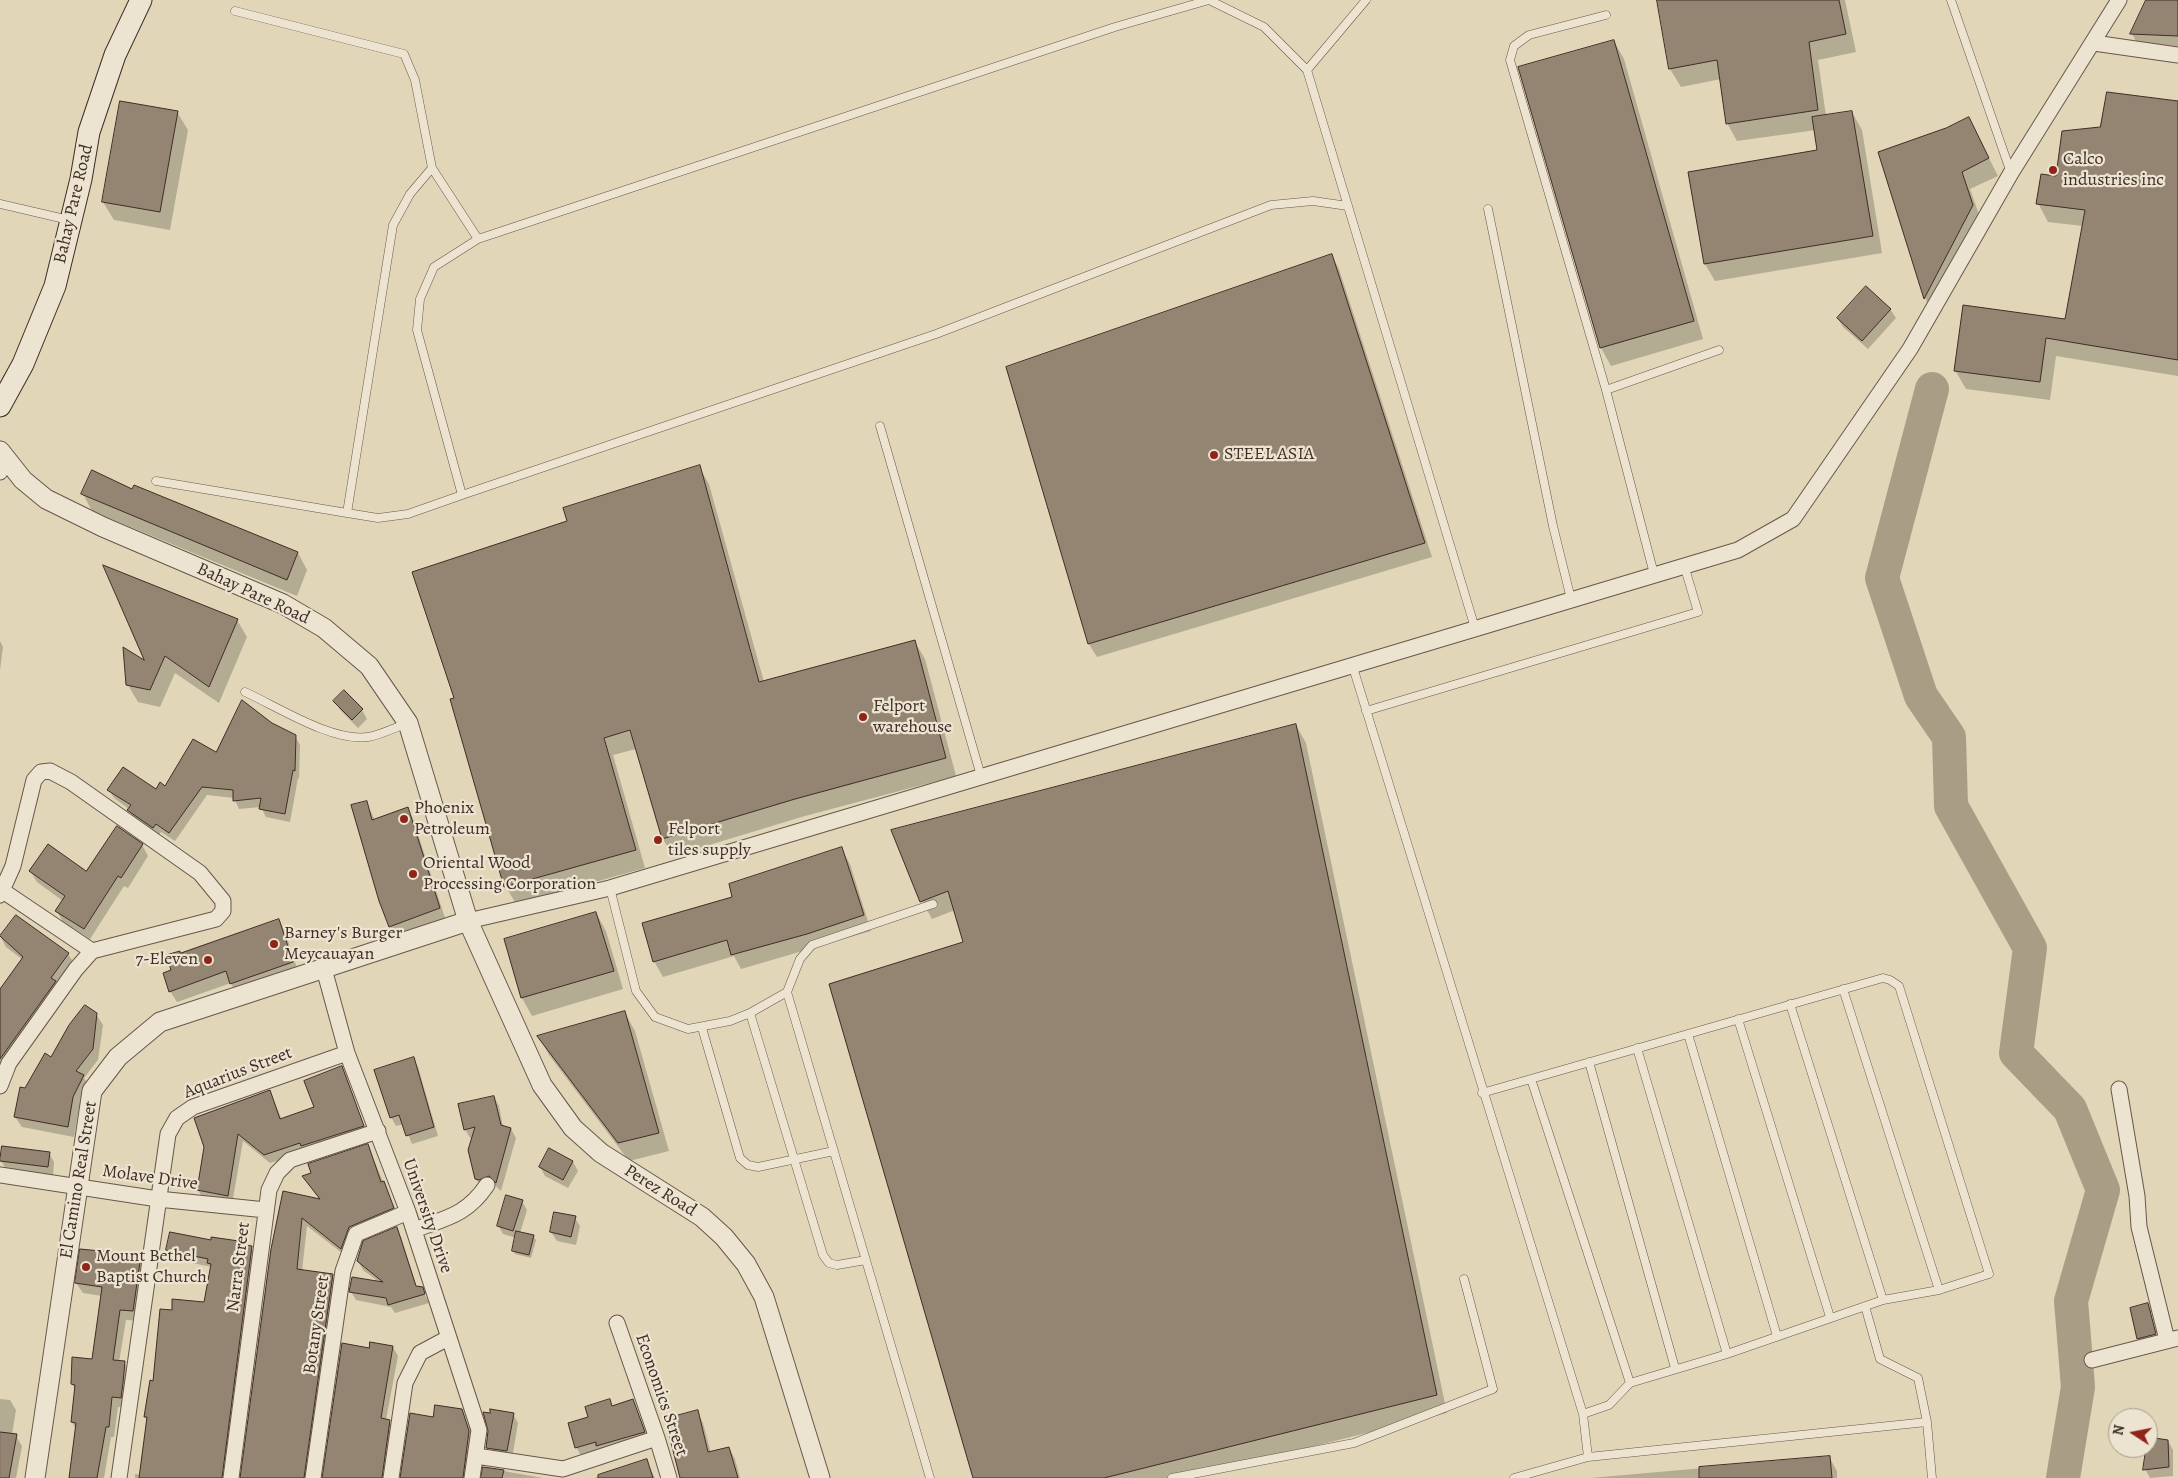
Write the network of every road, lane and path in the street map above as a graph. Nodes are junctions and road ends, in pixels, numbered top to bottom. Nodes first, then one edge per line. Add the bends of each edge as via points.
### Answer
1 (141, 0) edge
2 (1209, 0) edge
3 (1366, 0) edge
4 (1951, 0) edge
5 (2119, 0) edge
6 (235, 11) dead end
7 (1606, 15) dead end
8 (2094, 43) junction
9 (2178, 55) edge
10 (1306, 70) junction
11 (432, 168) junction
12 (2011, 173) junction
13 (0, 204) edge
14 (1348, 206) junction
15 (1488, 210) dead end
16 (72, 220) junction
17 (478, 239) junction
18 (1719, 350) dead end
19 (1606, 390) junction
20 (0, 406) edge
21 (880, 426) dead end
22 (1, 460) edge
23 (156, 481) dead end
24 (462, 496) junction
25 (347, 513) junction
26 (1684, 565) junction
27 (1654, 574) junction
28 (1571, 599) junction
29 (1475, 628) junction
30 (1352, 664) junction
31 (245, 692) dead end
32 (1366, 711) junction
33 (408, 723) junction
34 (981, 776) junction
35 (610, 888) junction
36 (1, 892) edge
37 (933, 904) dead end
38 (468, 921) junction
39 (92, 951) junction
40 (324, 969) junction
41 (1843, 989) junction
42 (787, 992) junction
43 (1790, 1004) junction
44 (750, 1013) junction
45 (1738, 1019) junction
46 (702, 1028) junction
47 (1688, 1034) junction
48 (1637, 1048) junction
49 (347, 1053) junction
50 (1589, 1062) junction
51 (1531, 1079) junction
52 (0, 1086) edge
53 (2120, 1089) dead end
54 (1482, 1093) junction
55 (378, 1131) junction
56 (834, 1151) junction
57 (793, 1160) junction
58 (0, 1175) edge
59 (487, 1185) dead end
60 (77, 1186) junction
61 (158, 1199) junction
62 (266, 1210) junction
63 (408, 1212) junction
64 (414, 1230) junction
65 (866, 1260) junction
66 (1464, 1279) dead end
67 (1939, 1290) junction
68 (1883, 1300) junction
69 (1865, 1306) junction
70 (1830, 1317) junction
71 (617, 1323) dead end
72 (1777, 1336) junction
73 (448, 1338) junction
74 (2172, 1339) edge
75 (1726, 1354) junction
76 (2092, 1360) dead end
77 (1675, 1368) junction
78 (1630, 1383) junction
79 (1583, 1414) junction
80 (1927, 1422) junction
81 (657, 1438) junction
82 (476, 1456) junction
83 (1588, 1457) junction
84 (562, 1474) edge
85 (35, 1478) edge
86 (119, 1478) edge
87 (231, 1478) edge
88 (313, 1478) edge
89 (391, 1478) edge
90 (472, 1478) edge
91 (669, 1478) edge
92 (820, 1478) edge
93 (930, 1478) edge
94 (1172, 1478) edge
95 (1514, 1478) edge
96 (1932, 1478) edge

1 - 16 main road, Bahay Pare Road via 105,80 90,132
2 - 10 lane via 1264,27
2 - 17 lane via 1115,27
3 - 10 lane
4 - 12 lane
5 - 8 street
6 - 11 lane via 404,54 415,80
7 - 19 lane via 1530,35 1514,46 1510,60
8 - 9 street
8 - 12 street
10 - 14 lane
11 - 17 lane
11 - 25 lane via 410,194 393,225
12 - 26 street via 1910,349 1793,519 1738,550
13 - 16 lane
14 - 24 lane via 1313,201 1271,205 936,334
14 - 29 lane
15 - 28 lane
16 - 20 main road, Bahay Pare Road via 55,286 40,327
17 - 24 lane via 434,267 420,299 418,330
18 - 19 lane
19 - 27 lane
21 - 34 lane
22 - 33 street, Bahay Pare Road via 46,498 104,527 282,604 324,628 369,666
23 - 25 lane
24 - 25 lane via 408,514 378,518
26 - 27 street
26 - 32 lane via 1698,612
27 - 28 street
28 - 29 street
29 - 30 street
30 - 32 lane
30 - 34 street
31 - 33 lane via 348,737 369,737
32 - 54 lane
33 - 38 street, Bahay Pare Road
34 - 35 street
35 - 38 street
35 - 46 lane via 636,991 655,1017 688,1030
36 - 39 street
36 - 39 street via 14,866 34,780 41,772 50,771 71,782 200,872 223,901 223,911 216,919
37 - 42 lane via 812,945 800,959
38 - 40 street, El Camino Real Street
38 - 92 street, Perez Road via 542,1085 573,1128 601,1153 702,1217 746,1264 764,1297
39 - 52 street via 9,1063
40 - 49 street, University Drive
40 - 60 street, El Camino Real Street via 160,1022 118,1057 92,1092
41 - 43 lane
41 - 67 lane
41 - 67 lane via 1883,978 1899,986 1902,995 1989,1274
42 - 44 lane
42 - 56 lane
43 - 45 lane
43 - 68 lane
44 - 46 lane
44 - 57 lane
45 - 47 lane
45 - 70 lane
46 - 57 lane via 740,1158 748,1165 758,1167
47 - 48 lane
47 - 72 lane
48 - 50 lane
48 - 75 lane
49 - 55 street, University Drive
49 - 61 street, Aquarius Street via 193,1107 178,1118 168,1134
50 - 51 lane
50 - 77 lane
51 - 54 lane
51 - 78 lane
53 - 74 street via 2139,1227
54 - 79 lane
55 - 62 street, Narra Street via 290,1160 277,1173 269,1190
55 - 63 street, University Drive
56 - 57 lane
56 - 65 lane
57 - 65 lane via 823,1255 829,1263 837,1265
58 - 60 street, Molave Drive
59 - 64 street via 477,1201 463,1211
60 - 61 street, Molave Drive
60 - 85 street, El Camino Real Street
61 - 62 street, Molave Drive
61 - 86 street, Aquarius Street
62 - 87 street, Narra Street
63 - 64 street, University Drive
63 - 88 street, Botany Street via 356,1234 343,1272
64 - 73 street, University Drive
65 - 93 lane
66 - 94 lane via 1493,1389 1354,1442
67 - 68 lane
68 - 69 lane
69 - 70 lane
69 - 80 lane via 1880,1359 1918,1378
70 - 72 lane
71 - 81 street, Economics Street
72 - 75 lane
73 - 82 street, University Drive via 478,1430
73 - 89 street via 420,1354 404,1384
74 - 76 street
75 - 77 lane
77 - 78 lane
78 - 79 lane via 1608,1405
79 - 83 lane
80 - 83 lane
80 - 96 lane
81 - 84 street
81 - 91 street, Economics Street
82 - 84 street
82 - 90 street, University Drive
83 - 95 lane

